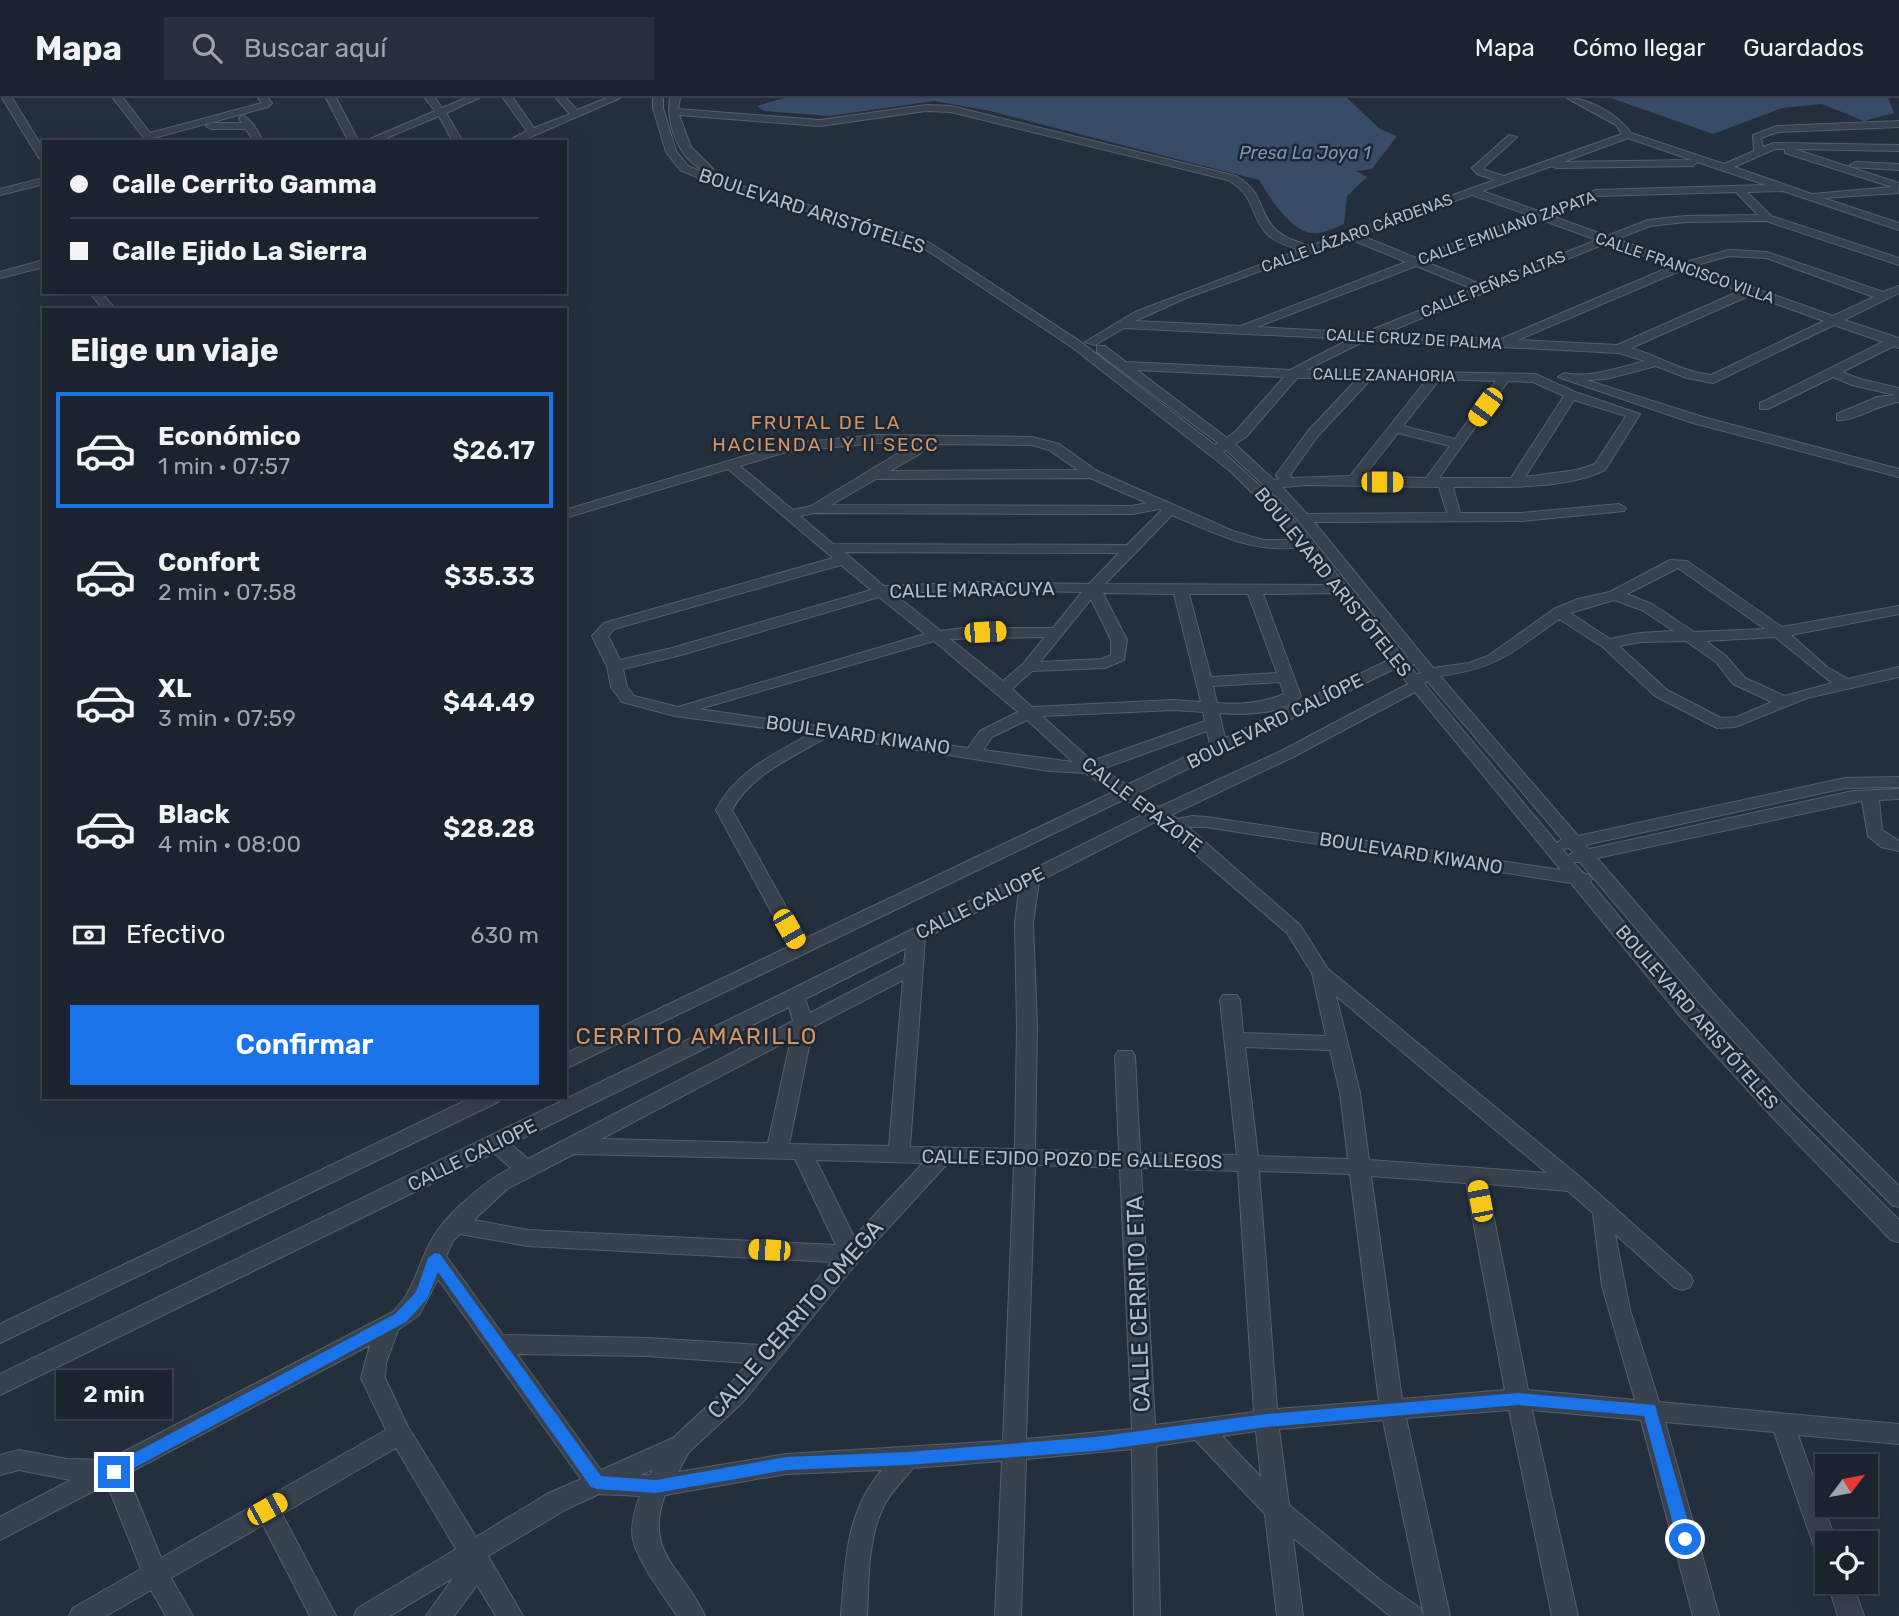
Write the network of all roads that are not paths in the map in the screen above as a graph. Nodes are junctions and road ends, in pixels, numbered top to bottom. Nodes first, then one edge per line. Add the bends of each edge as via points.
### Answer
1 (6, 98) edge
2 (118, 98) edge
3 (263, 98) edge
4 (331, 98) edge
5 (430, 98) edge
6 (474, 98) edge
7 (508, 98) edge
8 (561, 98) edge
9 (613, 98) edge
10 (1572, 98) edge
11 (654, 100) edge
12 (674, 105) edge
13 (239, 112) junction
14 (439, 112) junction
15 (575, 114) junction
16 (1899, 124) edge
17 (190, 126) junction
18 (250, 127) junction
19 (533, 132) junction
20 (1628, 135) junction
21 (1512, 137) dead end
22 (381, 139) edge
23 (150, 140) edge
24 (258, 140) edge
25 (353, 140) edge
26 (457, 140) edge
27 (515, 140) edge
28 (1774, 146) junction
29 (1899, 148) edge
30 (1759, 151) junction
31 (42, 155) edge
32 (1706, 163) junction
33 (1834, 165) junction
34 (1539, 166) junction
35 (1899, 167) edge
36 (1724, 168) junction
37 (1503, 179) junction
38 (42, 182) edge
39 (1785, 187) junction
40 (1899, 188) edge
41 (1738, 189) junction
42 (1472, 191) junction
43 (0, 192) edge
44 (1807, 195) junction
45 (781, 197) junction
46 (811, 205) junction
47 (1537, 216) junction
48 (1767, 218) junction
49 (1899, 226) edge
50 (1350, 235) junction
51 (1604, 240) junction
52 (1310, 250) junction
53 (1415, 262) junction
54 (1899, 262) edge
55 (42, 263) edge
56 (1682, 266) junction
57 (2, 271) edge
58 (1482, 289) junction
59 (1899, 289) edge
60 (1750, 291) junction
61 (97, 294) edge
62 (1886, 297) junction
63 (108, 308) edge
64 (1836, 321) junction
65 (1122, 324) junction
66 (1240, 330) junction
67 (1366, 336) junction
68 (1091, 342) junction
69 (1897, 343) edge
70 (1500, 344) junction
71 (1619, 349) junction
72 (1299, 351) dead end
73 (1660, 361) junction
74 (1126, 366) junction
75 (1295, 372) junction
76 (1832, 372) junction
77 (1370, 373) junction
78 (1437, 375) junction
79 (1504, 377) junction
80 (1564, 377) junction
81 (1535, 378) junction
82 (1856, 382) junction
83 (1571, 395) junction
84 (1894, 398) edge
85 (1764, 405) dead end
86 (1842, 417) dead end
87 (1395, 428) junction
88 (926, 440) junction
89 (1459, 443) junction
90 (1221, 447) junction
91 (731, 465) junction
92 (1899, 473) edge
93 (1092, 474) junction
94 (870, 475) junction
95 (1353, 481) junction
96 (1287, 482) junction
97 (1438, 482) junction
98 (1514, 483) junction
99 (1272, 484) junction
100 (1164, 507) junction
101 (1619, 508) dead end
102 (814, 509) junction
103 (567, 513) edge
104 (788, 515) junction
105 (1303, 518) junction
106 (1455, 519) junction
107 (1302, 543) junction
108 (828, 548) junction
109 (1129, 549) junction
110 (843, 560) junction
111 (1093, 588) junction
112 (1340, 589) junction
113 (1180, 590) junction
114 (1254, 590) junction
115 (881, 591) junction
116 (1615, 595) junction
117 (1899, 610) edge
118 (1559, 612) junction
119 (1369, 622) junction
120 (1777, 631) junction
121 (1058, 632) junction
122 (936, 636) junction
123 (1691, 636) junction
124 (1608, 644) junction
125 (615, 666) junction
126 (1028, 667) junction
127 (1381, 670) junction
128 (1419, 670) junction
129 (1899, 672) edge
130 (1205, 682) junction
131 (1844, 684) junction
132 (751, 689) junction
133 (1003, 689) junction
134 (1293, 693) junction
135 (1782, 701) junction
136 (1210, 706) junction
137 (675, 711) junction
138 (1030, 712) junction
139 (748, 720) junction
140 (1213, 723) junction
141 (826, 732) junction
142 (1069, 749) junction
143 (1219, 749) junction
144 (975, 752) junction
145 (1048, 766) junction
146 (1088, 768) junction
147 (1899, 782) edge
148 (1128, 792) junction
149 (1870, 794) junction
150 (1899, 794) edge
151 (1167, 819) junction
152 (1899, 846) edge
153 (1579, 848) junction
154 (1557, 853) junction
155 (1577, 878) junction
156 (1030, 879) junction
157 (1606, 881) junction
158 (916, 936) junction
159 (801, 950) junction
160 (915, 966) junction
161 (1321, 973) junction
162 (795, 996) junction
163 (1230, 1000) dead end
164 (804, 1026) junction
165 (1236, 1040) junction
166 (1338, 1043) junction
167 (1125, 1056) dead end
168 (567, 1061) edge
169 (487, 1099) edge
170 (496, 1143) junction
171 (569, 1146) junction
172 (777, 1151) junction
173 (802, 1153) junction
174 (899, 1156) junction
175 (941, 1157) junction
176 (1025, 1157) junction
177 (1132, 1159) junction
178 (1248, 1163) junction
179 (1360, 1167) junction
180 (525, 1168) junction
181 (1475, 1177) junction
182 (1573, 1183) junction
183 (1899, 1199) edge
184 (1603, 1210) junction
185 (454, 1225) junction
186 (1899, 1234) edge
187 (851, 1254) junction
188 (435, 1258) junction
189 (1682, 1281) dead end
190 (388, 1325) junction
191 (0, 1334) edge
192 (500, 1344) junction
193 (768, 1355) junction
194 (3, 1380) edge
195 (1518, 1399) junction
196 (1392, 1408) junction
197 (1650, 1410) junction
198 (1266, 1420) junction
199 (1782, 1423) junction
200 (1199, 1429) junction
201 (400, 1434) junction
202 (1898, 1436) edge
203 (1144, 1439) junction
204 (681, 1445) junction
205 (1014, 1450) junction
206 (907, 1458) junction
207 (0, 1465) edge
208 (114, 1472) junction
209 (597, 1483) junction
210 (656, 1486) junction
211 (267, 1509) junction
212 (1277, 1510) junction
213 (0, 1529) edge
214 (1821, 1531) edge
215 (474, 1560) junction
216 (155, 1574) junction
217 (1843, 1594) edge
218 (82, 1616) edge
219 (180, 1616) edge
220 (323, 1616) edge
221 (367, 1616) edge
222 (439, 1616) edge
223 (510, 1616) edge
224 (692, 1616) edge
225 (853, 1616) edge
226 (1009, 1616) edge
227 (1147, 1616) edge
228 (1290, 1616) edge
229 (1411, 1616) edge
230 (1437, 1616) edge
231 (1565, 1616) edge
232 (1706, 1616) edge
233 (1851, 1616) edge

1 - 31 street
2 - 23 street
3 - 13 street via 266,104
4 - 25 street
5 - 14 street
6 - 14 street
7 - 19 street
8 - 15 street
9 - 15 street
10 - 20 street via 1619,123
11 - 45 street, BOULEVARD ARISTÓTELES via 679,164 702,177
12 - 45 street, BOULEVARD ARISTÓTELES via 695,162
12 - 52 street via 820,123 926,108 951,109 1232,178 1252,190 1268,229
13 - 17 street
13 - 18 street
14 - 22 street
14 - 26 street
15 - 19 street
16 - 30 street via 1777,129 1756,137
17 - 18 street
17 - 23 street
18 - 24 street
19 - 27 street
20 - 32 street
20 - 34 street, CALLE LÁZARO CÁRDENAS
21 - 37 street via 1477,169
28 - 29 street
28 - 30 street
28 - 33 street
30 - 36 street
32 - 34 street
32 - 36 street
33 - 35 street
33 - 40 street
34 - 37 street, CALLE LÁZARO CÁRDENAS
36 - 39 street
37 - 42 street, CALLE LÁZARO CÁRDENAS
38 - 43 street
39 - 41 street, CALLE EMILIANO ZAPATA
39 - 44 street
40 - 44 street
41 - 47 street, CALLE EMILIANO ZAPATA via 1601,192
41 - 48 street
42 - 47 street, CALLE FRANCISCO VILLA
42 - 50 street, CALLE LÁZARO CÁRDENAS
44 - 49 street
45 - 46 street, BOULEVARD ARISTÓTELES
46 - 68 street, BOULEVARD ARISTÓTELES via 939,242
46 - 90 street, BOULEVARD ARISTÓTELES via 926,244
47 - 51 street, CALLE FRANCISCO VILLA
47 - 53 street, CALLE EMILIANO ZAPATA
48 - 51 street, CALLE PEÑAS ALTAS via 1669,220
48 - 54 street
50 - 52 street, CALLE LÁZARO CÁRDENAS
50 - 53 street
51 - 56 street, CALLE FRANCISCO VILLA
51 - 58 street, CALLE PEÑAS ALTAS
52 - 65 street, CALLE LÁZARO CÁRDENAS via 1182,296
53 - 58 street
53 - 66 street, CALLE EMILIANO ZAPATA
55 - 57 street
56 - 60 street, CALLE FRANCISCO VILLA
56 - 62 street via 1715,255 1757,253
56 - 70 street
58 - 67 street, CALLE PEÑAS ALTAS
59 - 62 street
60 - 64 street, CALLE FRANCISCO VILLA
60 - 71 street
61 - 63 street
62 - 64 street
64 - 69 street, CALLE FRANCISCO VILLA
64 - 73 street, CALLE CRUZ DE PALMA via 1720,377 1701,377
65 - 66 street, CALLE CRUZ DE PALMA
65 - 68 street, CALLE LÁZARO CÁRDENAS
66 - 67 street, CALLE CRUZ DE PALMA
67 - 70 street, CALLE CRUZ DE PALMA
67 - 75 street, CALLE PEÑAS ALTAS
68 - 74 street, BOULEVARD ARISTÓTELES
69 - 76 street
70 - 71 street, CALLE CRUZ DE PALMA
71 - 73 street, CALLE CRUZ DE PALMA
72 - 75 street
73 - 80 street via 1606,375
74 - 75 street, CALLE ZANAHORIA
74 - 90 street, BOULEVARD ARISTÓTELES
75 - 77 street, CALLE ZANAHORIA
75 - 90 street, CALLE PEÑAS ALTAS via 1241,434
76 - 82 street
76 - 85 street
77 - 78 street, CALLE ZANAHORIA
77 - 96 street via 1293,459 1283,475
78 - 79 street, CALLE ZANAHORIA
78 - 87 street
79 - 81 street, CALLE ZANAHORIA
79 - 89 street
80 - 81 street
80 - 92 street via 1698,420
81 - 83 street, CALLE ZANAHORIA
82 - 84 street
82 - 84 street
83 - 98 street
83 - 98 street, CALLE ZANAHORIA via 1634,416 1600,467
84 - 86 street
87 - 89 street
87 - 95 street
88 - 91 street via 796,446
88 - 93 street via 1040,442
88 - 94 street
89 - 97 street
90 - 99 street, BOULEVARD ARISTÓTELES
90 - 107 street, BOULEVARD ARISTÓTELES
91 - 103 street
91 - 104 street, CALLE EPAZOTE
93 - 94 street
93 - 100 street
94 - 102 street
95 - 96 street
95 - 97 street
96 - 99 street
97 - 98 street
97 - 106 street
99 - 105 street, BOULEVARD ARISTÓTELES
100 - 102 street
100 - 107 street via 1262,544
100 - 109 street
101 - 106 street
102 - 104 street
104 - 108 street, CALLE EPAZOTE
105 - 106 street
105 - 128 street, BOULEVARD ARISTÓTELES
107 - 112 street, BOULEVARD ARISTÓTELES
108 - 109 street
108 - 110 street, CALLE EPAZOTE
109 - 111 street
110 - 115 street, CALLE EPAZOTE
110 - 125 street via 609,626 600,636
111 - 113 street, CALLE MARACUYA
111 - 115 street, CALLE MARACUYA via 970,586
111 - 121 street
111 - 126 street via 1119,640 1119,657 1105,663
112 - 114 street, CALLE MARACUYA
112 - 119 street, BOULEVARD ARISTÓTELES
113 - 114 street, CALLE MARACUYA
113 - 130 street
114 - 134 street
115 - 122 street, CALLE EPAZOTE
115 - 125 street, CALLE MARACUYA
116 - 118 street
116 - 120 street via 1675,562
116 - 123 street via 1647,607
117 - 120 street via 1848,624
118 - 124 street
118 - 128 street via 1493,659 1472,667
119 - 127 street via 1365,626 1388,659
119 - 128 street, BOULEVARD ARISTÓTELES
120 - 123 street
120 - 131 street
121 - 122 street
121 - 126 street
122 - 132 street
122 - 133 street, CALLE EPAZOTE
123 - 124 street via 1634,637
123 - 135 street via 1721,659 1739,681
124 - 135 street via 1661,693 1717,723 1743,720
125 - 137 street, BOULEVARD KIWANO via 619,687 628,699
126 - 133 street
127 - 128 street, BOULEVARD CALÍOPE
127 - 134 street, BOULEVARD CALÍOPE
128 - 151 street, BOULEVARD CALÍOPE via 1286,754
128 - 153 street, BOULEVARD ARISTÓTELES
128 - 154 street, BOULEVARD ARISTÓTELES
129 - 131 street
130 - 134 street
130 - 136 street
131 - 135 street
132 - 137 street
132 - 139 street via 742,705
133 - 138 street, CALLE EPAZOTE
134 - 136 street via 1274,704 1251,709
134 - 143 street, BOULEVARD CALÍOPE
136 - 138 street
136 - 140 street
137 - 139 street, BOULEVARD KIWANO
138 - 142 street, CALLE EPAZOTE
138 - 144 street via 986,734
139 - 141 street, BOULEVARD KIWANO
140 - 143 street
140 - 146 street
141 - 144 street, BOULEVARD KIWANO
141 - 159 street via 742,784 728,798 724,810
142 - 145 street
142 - 146 street, CALLE EPAZOTE
143 - 148 street, BOULEVARD CALÍOPE
144 - 145 street, BOULEVARD KIWANO
145 - 146 street, BOULEVARD KIWANO
146 - 148 street, CALLE EPAZOTE
147 - 153 street via 1845,783
148 - 151 street, CALLE EPAZOTE
148 - 159 street, CALLE CALIOPE
149 - 150 street
149 - 152 street via 1874,832
149 - 153 street
151 - 155 street, BOULEVARD KIWANO
151 - 156 street, CALLE CALIOPE
151 - 161 street, CALLE EPAZOTE via 1294,929
153 - 154 street
153 - 157 street, BOULEVARD ARISTÓTELES
154 - 155 street, BOULEVARD ARISTÓTELES
155 - 157 street, BOULEVARD KIWANO
155 - 186 street, BOULEVARD ARISTÓTELES via 1687,1011
156 - 158 street, CALLE CALIOPE
156 - 176 street via 1024,923
157 - 183 street, BOULEVARD ARISTÓTELES via 1741,1037
158 - 160 street
158 - 162 street, CALLE CALIOPE
159 - 168 street, CALLE CALIOPE
160 - 164 street
160 - 174 street
161 - 166 street
161 - 182 street, CALLE EPAZOTE
162 - 164 street
162 - 170 street, CALLE CALIOPE
163 - 165 street
164 - 171 street
164 - 172 street
165 - 166 street
165 - 178 street
166 - 179 street
167 - 177 street, CALLE CERRITO ETA
169 - 191 street
170 - 180 street
170 - 194 street, CALLE CALIOPE
171 - 172 street, CALLE EJIDO POZO DE GALLEGOS
171 - 180 street
172 - 173 street, CALLE EJIDO POZO DE GALLEGOS
173 - 174 street, CALLE EJIDO POZO DE GALLEGOS
173 - 187 street
174 - 175 street, CALLE EJIDO POZO DE GALLEGOS
175 - 176 street, CALLE EJIDO POZO DE GALLEGOS
175 - 187 street, CALLE CERRITO OMEGA
176 - 177 street, CALLE EJIDO POZO DE GALLEGOS
176 - 205 street
177 - 178 street, CALLE EJIDO POZO DE GALLEGOS
177 - 203 street, CALLE CERRITO ETA
178 - 179 street, CALLE EJIDO POZO DE GALLEGOS
178 - 198 street
179 - 181 street, CALLE EJIDO POZO DE GALLEGOS
179 - 196 street
180 - 185 street via 500,1183
181 - 182 street, CALLE EJIDO POZO DE GALLEGOS
181 - 195 street
182 - 184 street, CALLE EPAZOTE
184 - 189 street, CALLE EPAZOTE
184 - 197 street via 1605,1243 1625,1337
185 - 187 street via 528,1238
185 - 188 street
187 - 193 street, CALLE CERRITO OMEGA
188 - 190 street via 413,1308
188 - 192 street
190 - 201 street via 373,1378
190 - 208 street
192 - 193 street
192 - 209 street
193 - 204 street, CALLE CERRITO OMEGA via 735,1395
195 - 196 street
195 - 197 street
195 - 231 street
196 - 198 street
196 - 230 street
197 - 199 street
197 - 232 street
198 - 200 street
198 - 212 street
199 - 202 street
199 - 214 street
200 - 203 street
200 - 212 street
201 - 211 street
201 - 215 street
203 - 205 street
203 - 227 street, CALLE CERRITO ETA
204 - 209 street
204 - 210 street, CALLE CERRITO OMEGA
205 - 206 street
205 - 226 street
206 - 210 street via 786,1464
206 - 225 street via 870,1507
207 - 208 street via 19,1460
208 - 213 street
208 - 216 street
209 - 210 street
209 - 215 street via 556,1502
210 - 224 street, CALLE CERRITO OMEGA via 646,1512 645,1539
211 - 216 street
211 - 220 street
212 - 228 street
212 - 229 street
215 - 221 street
215 - 222 street
215 - 223 street
216 - 218 street
216 - 219 street
217 - 233 street

